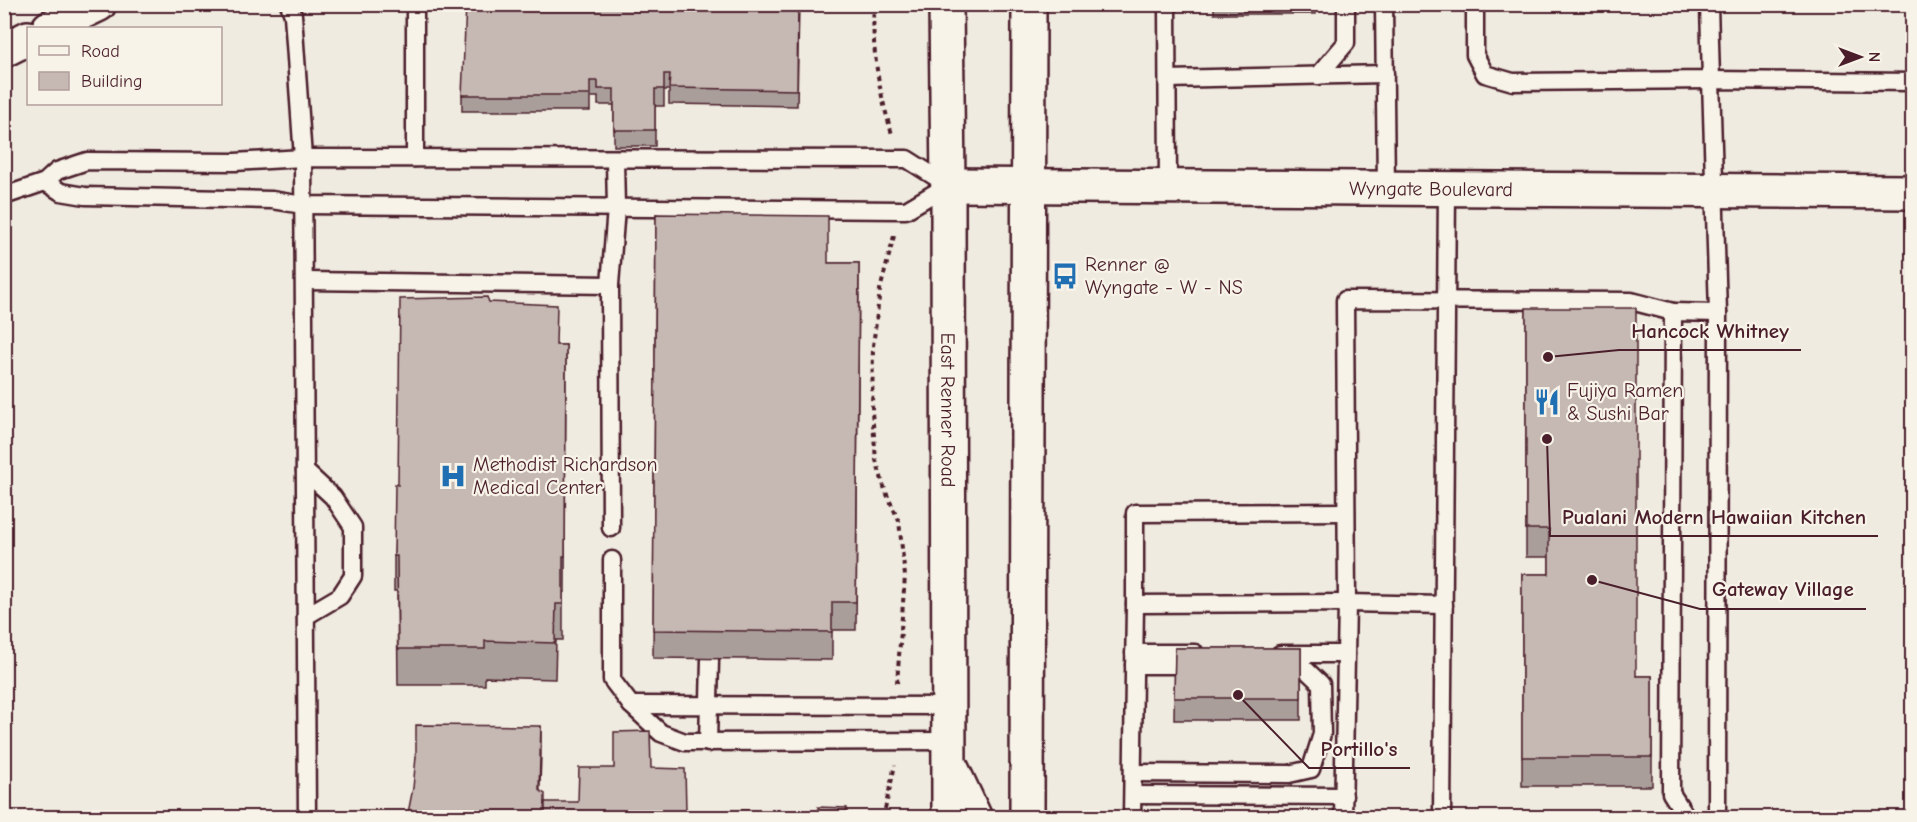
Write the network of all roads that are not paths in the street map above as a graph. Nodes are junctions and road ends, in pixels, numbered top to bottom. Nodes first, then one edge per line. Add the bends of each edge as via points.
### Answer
1 (99, 4) edge
2 (289, 4) edge
3 (415, 4) edge
4 (946, 4) edge
5 (1029, 4) edge
6 (1167, 4) edge
7 (1346, 4) edge
8 (1384, 4) edge
9 (1475, 4) edge
10 (1709, 4) edge
11 (51, 27) edge
12 (27, 38) edge
13 (4, 50) edge
14 (1385, 74) junction
15 (1318, 76) junction
16 (1168, 79) junction
17 (1711, 80) junction
18 (1912, 82) edge
19 (303, 158) junction
20 (415, 158) junction
21 (615, 160) junction
22 (45, 182) junction
23 (948, 185) junction
24 (1029, 187) junction
25 (1168, 188) junction
26 (1386, 189) junction
27 (1447, 189) junction
28 (1713, 191) junction
29 (1912, 192) edge
30 (4, 196) edge
31 (303, 205) junction
32 (616, 208) junction
33 (305, 281) junction
34 (610, 285) junction
35 (1446, 300) junction
36 (1673, 312) junction
37 (1718, 313) junction
38 (305, 471) junction
39 (1346, 512) junction
40 (611, 528) dead end
41 (612, 560) dead end
42 (1347, 603) junction
43 (1135, 604) junction
44 (1444, 605) junction
45 (306, 616) junction
46 (1346, 654) junction
47 (710, 659) edge
48 (1134, 659) junction
49 (1216, 659) edge
50 (631, 705) junction
51 (709, 705) junction
52 (948, 706) junction
53 (708, 743) junction
54 (949, 752) junction
55 (1133, 773) junction
56 (1133, 795) junction
57 (1344, 796) junction
58 (308, 818) edge
59 (949, 818) edge
60 (975, 818) edge
61 (1027, 818) edge
62 (1132, 818) edge
63 (1344, 818) edge
64 (1442, 818) edge
65 (1687, 818) edge
66 (1715, 818) edge

1 - 11 main road
2 - 19 lane
3 - 20 lane
4 - 23 main road, East Renner Road
5 - 24 main road
6 - 16 lane
7 - 15 lane via 1346,43
8 - 14 lane
9 - 17 lane via 1475,55 1485,74 1513,82
10 - 17 lane
12 - 13 main road
14 - 15 lane
14 - 26 lane
15 - 16 lane
16 - 25 lane
17 - 18 lane
17 - 28 lane
19 - 20 lane
19 - 22 lane via 235,162 87,161 57,171
19 - 31 lane
20 - 21 lane
21 - 23 lane via 907,159
21 - 32 lane
22 - 30 lane
22 - 31 lane via 61,192 84,196 272,200
23 - 24 main road, Wyngate Boulevard
23 - 32 lane via 906,210 716,214
23 - 52 main road, East Renner Road
24 - 25 main road, Wyngate Boulevard
24 - 61 main road
25 - 26 main road, Wyngate Boulevard
26 - 27 main road, Wyngate Boulevard
27 - 28 main road, Wyngate Boulevard
27 - 35 lane
28 - 29 main road, Wyngate Boulevard
28 - 37 lane
31 - 32 lane
31 - 33 lane
32 - 34 lane
33 - 34 lane
33 - 38 lane
34 - 40 lane
35 - 36 lane via 1631,302
35 - 39 lane via 1345,300
35 - 44 lane
36 - 37 lane
36 - 65 lane via 1671,793
37 - 66 lane
38 - 45 lane
38 - 45 lane via 333,497 354,527 354,576 340,596
39 - 42 lane
39 - 43 lane via 1135,513
41 - 50 lane via 612,680
42 - 43 lane
42 - 44 lane
42 - 46 lane
43 - 48 lane
44 - 64 lane
45 - 58 lane
46 - 55 lane via 1261,659 1301,665 1321,684 1322,734 1311,769 1289,774
46 - 57 lane
47 - 51 lane
48 - 49 lane
48 - 55 lane
50 - 51 lane
50 - 53 lane via 661,733 685,742
51 - 52 lane
51 - 53 lane
52 - 54 main road, East Renner Road
53 - 54 lane via 897,741
54 - 59 main road, East Renner Road
54 - 60 main road
55 - 56 lane
56 - 57 lane
56 - 62 lane
57 - 63 lane

